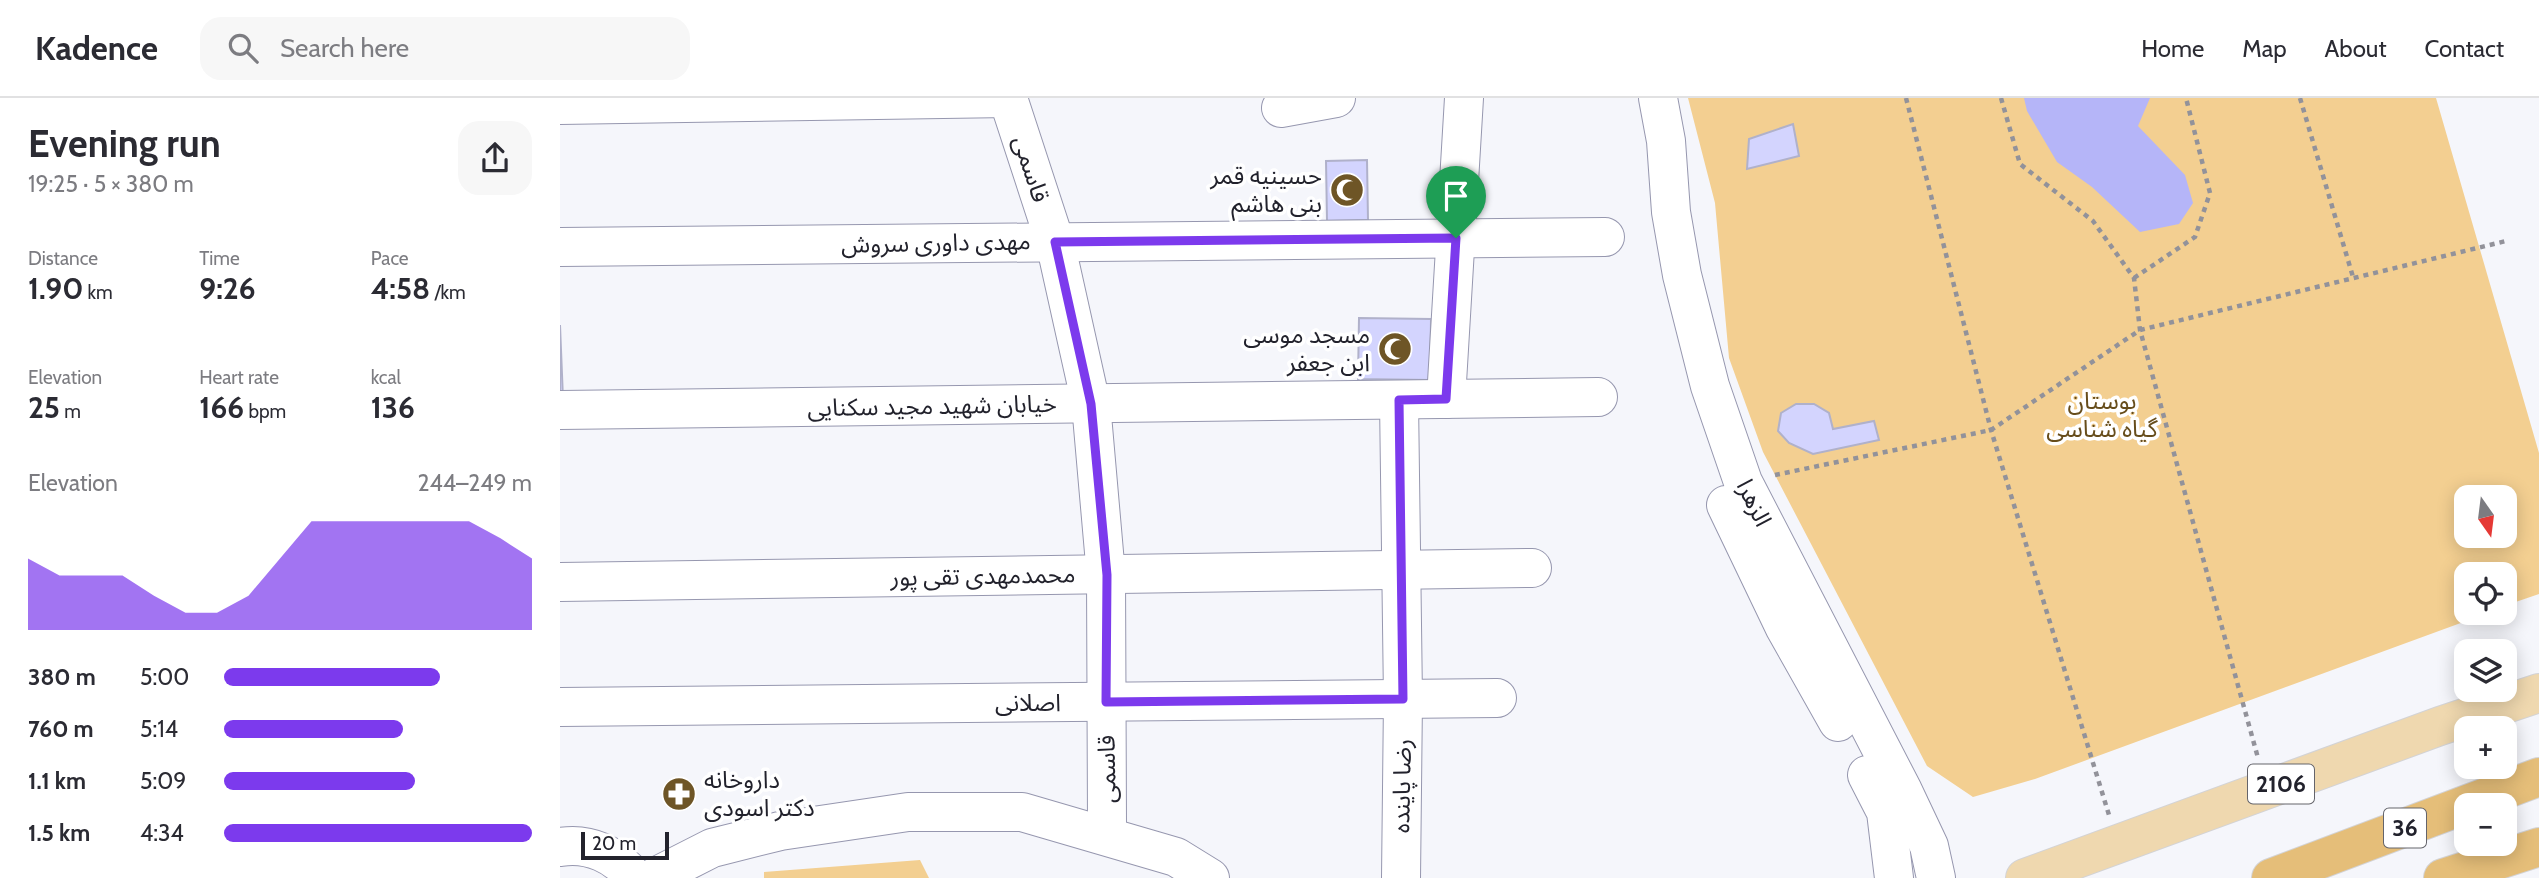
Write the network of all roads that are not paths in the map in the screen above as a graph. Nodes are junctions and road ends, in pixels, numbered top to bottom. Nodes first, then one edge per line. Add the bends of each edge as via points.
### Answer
1 (1008, 98) edge
2 (1336, 98) edge
3 (1464, 98) edge
4 (1636, 98) edge
5 (1658, 98) edge
6 (560, 105) edge
7 (1281, 108) dead end
8 (1605, 237) dead end
9 (1456, 238) junction
10 (1055, 242) junction
11 (560, 247) edge
12 (1598, 397) dead end
13 (1446, 399) junction
14 (1399, 400) junction
15 (1091, 404) junction
16 (560, 410) edge
17 (1532, 569) dead end
18 (1402, 571) junction
19 (1107, 575) junction
20 (560, 582) edge
21 (2539, 693) edge
22 (1497, 698) dead end
23 (1403, 699) junction
24 (1106, 702) junction
25 (560, 707) edge
26 (2539, 777) edge
27 (1107, 823) dead end
28 (560, 847) edge
29 (2539, 847) edge
30 (634, 878) edge
31 (653, 878) edge
32 (1210, 878) edge
33 (1401, 878) edge
34 (1894, 878) edge
35 (1936, 878) edge
36 (2025, 878) edge
37 (2271, 878) edge
38 (2443, 878) edge

1 - 6 street
1 - 10 street, قاسمی
2 - 7 street
3 - 9 street
4 - 34 street, الزهرا via 1645,202 1661,292 1715,474 1785,628 1885,812
5 - 35 street, الزهرا via 1682,275 1710,386 1743,482 1903,791 1929,846
8 - 9 street, مهدی داوری سروش
9 - 10 street, مهدی داوری سروش
9 - 13 street
10 - 11 street, مهدی داوری سروش
10 - 15 street, قاسمی
12 - 13 street, خیابان شهید مجید سکنایی
13 - 14 street, خیابان شهید مجید سکنایی
14 - 15 street, خیابان شهید مجید سکنایی
14 - 18 street, رضا پاینده
15 - 16 street, خیابان شهید مجید سکنایی
15 - 19 street, قاسمی
17 - 18 street, محمدمهدی تقی پور
18 - 19 street, محمدمهدی تقی پور
18 - 23 street, رضا پاینده
19 - 20 street, محمدمهدی تقی پور
19 - 24 street, قاسمی
21 - 36 main road, 2106
22 - 23 street, اصلانی
23 - 24 street, اصلانی
23 - 33 street, رضا پاینده
24 - 25 street, اصلانی
24 - 27 street, قاسمی
26 - 37 highway, 36
28 - 30 street via 589,847 610,855
29 - 38 highway, 36
31 - 32 street via 712,848 769,834 908,812 1021,812 1176,857

